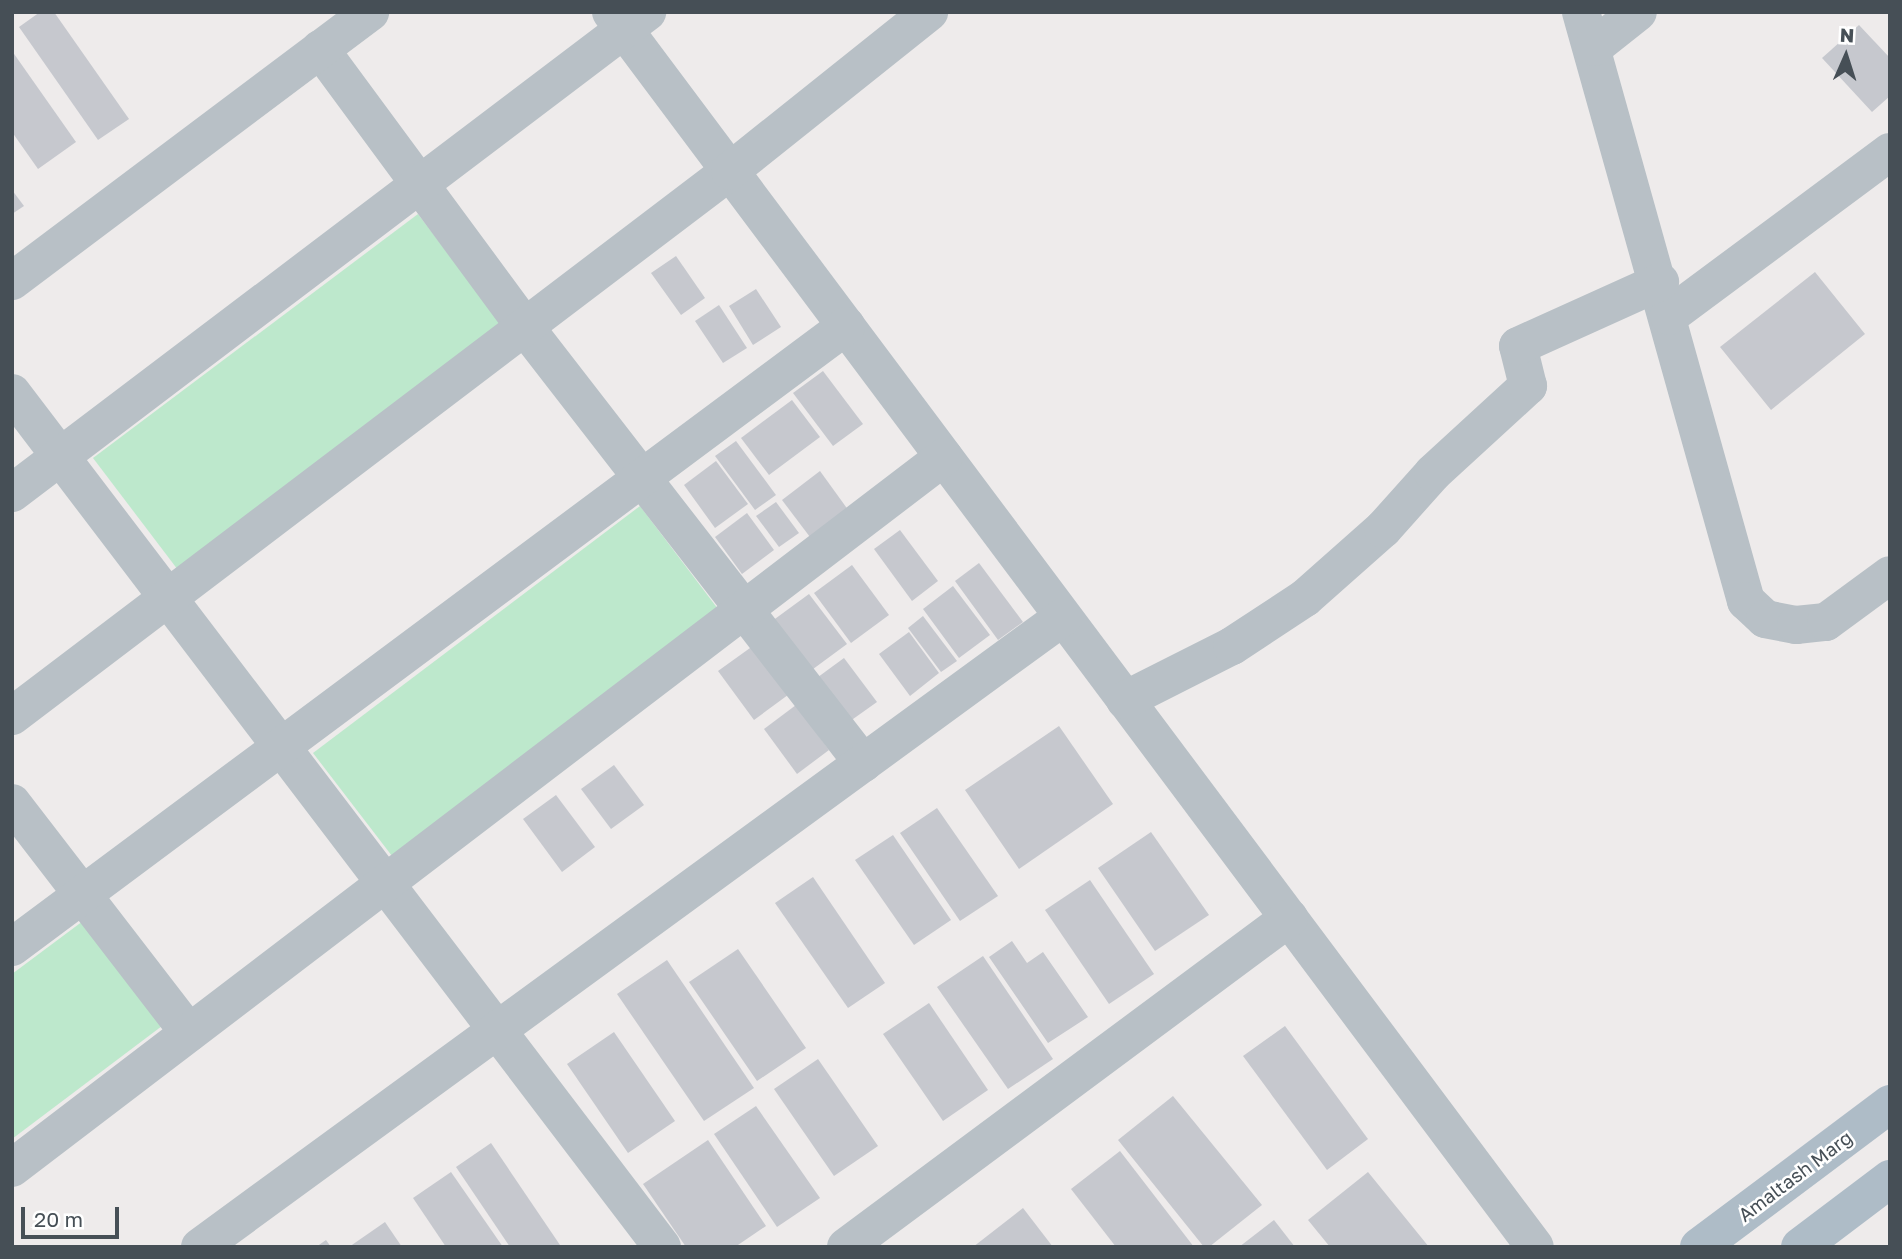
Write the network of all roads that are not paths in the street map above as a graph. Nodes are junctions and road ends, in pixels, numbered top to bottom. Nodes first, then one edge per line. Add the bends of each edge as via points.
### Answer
1 (370, 12) edge
2 (929, 12) edge
3 (1638, 12) edge
4 (627, 18) edge
5 (1587, 30) edge
6 (320, 49) junction
7 (1890, 152) edge
8 (730, 172) junction
9 (418, 185) junction
10 (12, 281) edge
11 (1664, 299) junction
12 (846, 326) junction
13 (525, 327) junction
14 (12, 393) edge
15 (61, 457) junction
16 (944, 457) junction
17 (642, 477) junction
18 (12, 493) edge
19 (1890, 575) edge
20 (168, 598) junction
21 (744, 609) junction
22 (1063, 617) junction
23 (1125, 700) junction
24 (12, 716) edge
25 (281, 746) junction
26 (863, 762) junction
27 (12, 803) edge
28 (385, 883) junction
29 (83, 894) junction
30 (1289, 918) junction
31 (12, 947) edge
32 (497, 1030) junction
33 (189, 1033) junction
34 (1890, 1104) edge
35 (12, 1168) edge
36 (1890, 1179) edge
37 (200, 1247) edge
38 (662, 1247) edge
39 (846, 1247) edge
40 (1535, 1247) edge
41 (1699, 1247) edge
42 (1800, 1247) edge

1 - 6 street
2 - 8 street
3 - 5 street
4 - 8 street
4 - 9 street
5 - 11 street
6 - 9 street
6 - 10 street
7 - 11 street
8 - 12 street
8 - 13 street
9 - 13 street
9 - 15 street
11 - 19 street via 1746,601 1765,619 1796,625 1826,622
11 - 23 street via 1518,346 1528,386 1433,473 1373,537 1295,605 1232,646
12 - 16 street
12 - 17 street
13 - 17 street
13 - 20 street
14 - 15 street
15 - 18 street
15 - 20 street
16 - 21 street
16 - 22 street
17 - 21 street
17 - 25 street
20 - 24 street
20 - 25 street
21 - 26 street
21 - 28 street
22 - 23 street
22 - 26 street
23 - 30 street
25 - 28 street
25 - 29 street
26 - 32 street
27 - 29 street
28 - 32 street
28 - 33 street
29 - 31 street
29 - 33 street
30 - 39 street
30 - 40 street
32 - 37 street
32 - 38 street
33 - 35 street
34 - 41 main road, Amaltash Marg
36 - 42 main road

